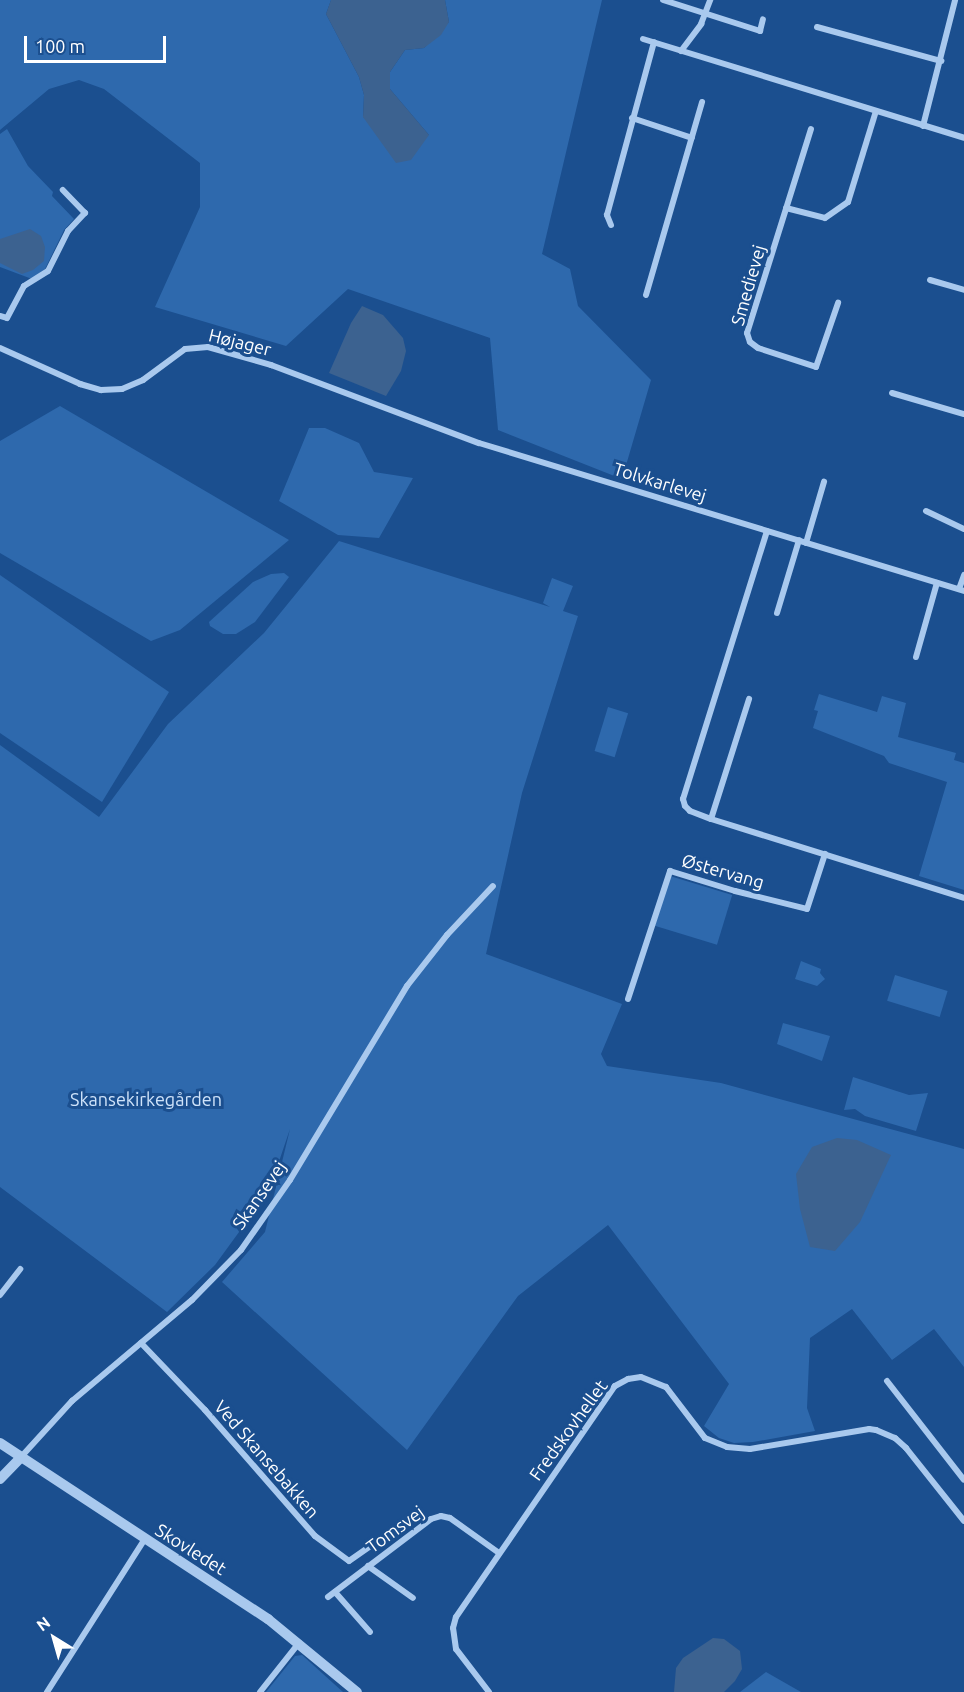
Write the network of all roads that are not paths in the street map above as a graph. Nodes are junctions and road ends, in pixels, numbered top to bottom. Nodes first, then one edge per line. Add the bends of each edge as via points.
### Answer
1 (663, 0) edge
2 (710, 0) edge
3 (955, 0) edge
4 (705, 14) junction
5 (763, 19) dead end
6 (817, 27) dead end
7 (643, 39) dead end
8 (654, 42) junction
9 (681, 51) junction
10 (941, 61) junction
11 (702, 102) dead end
12 (876, 111) junction
13 (632, 118) junction
14 (923, 126) junction
15 (811, 129) dead end
16 (692, 138) junction
17 (964, 138) edge
18 (63, 190) dead end
19 (786, 208) junction
20 (611, 225) dead end
21 (930, 280) dead end
22 (964, 290) edge
23 (646, 295) dead end
24 (838, 303) dead end
25 (0, 316) edge
26 (0, 348) edge
27 (892, 393) dead end
28 (964, 414) edge
29 (513, 453) joint
30 (824, 482) dead end
31 (926, 511) dead end
32 (964, 529) edge
33 (767, 531) junction
34 (799, 540) junction
35 (807, 543) junction
36 (964, 575) edge
37 (937, 583) junction
38 (961, 590) edge
39 (777, 613) dead end
40 (916, 657) dead end
41 (749, 699) dead end
42 (711, 819) junction
43 (825, 854) junction
44 (493, 886) dead end
45 (964, 898) edge
46 (628, 999) dead end
47 (20, 1269) dead end
48 (0, 1295) edge
49 (141, 1343) junction
50 (887, 1381) dead end
51 (0, 1443) edge
52 (21, 1457) junction
53 (0, 1479) edge
54 (964, 1480) edge
55 (964, 1521) edge
56 (145, 1539) junction
57 (380, 1539) dead end
58 (499, 1553) junction
59 (368, 1566) junction
60 (335, 1592) junction
61 (328, 1597) dead end
62 (413, 1598) dead end
63 (370, 1632) dead end
64 (300, 1642) junction
65 (47, 1692) edge
66 (260, 1692) edge
67 (357, 1692) edge
68 (489, 1692) edge

1 - 4 street
2 - 4 street
3 - 10 street
4 - 5 street via 760,31
4 - 9 street
6 - 10 street
7 - 8 street
8 - 9 street
8 - 13 street
9 - 12 street
10 - 14 street
11 - 16 street
12 - 14 street
12 - 19 street via 848,202 825,218
13 - 16 street
13 - 20 street via 607,215
14 - 17 street
15 - 19 street, Smedievej
16 - 23 street
18 - 25 street via 85,213 68,231 48,271 24,286 7,318
19 - 24 street, Smedievej via 747,333 750,342 816,367
21 - 22 street
26 - 29 street, Højager via 101,390 122,389 143,380 185,349 208,347 271,365
27 - 28 street
29 - 33 street, Tolvkarlevej
30 - 35 street
31 - 32 street
33 - 34 street, Tolvkarlevej
33 - 42 street via 683,799 690,811
34 - 35 street, Tolvkarlevej
34 - 39 street
35 - 37 street, Tolvkarlevej
36 - 38 street, Tolvkarlevej
37 - 38 street, Tolvkarlevej
37 - 40 street
41 - 42 street
42 - 43 street
43 - 45 street
43 - 46 street, Østervang via 807,909 670,871
44 - 49 street, Skansevej via 406,986 260,1224 217,1276
47 - 48 street
49 - 52 street, Skansevej via 72,1401
49 - 57 street, Ved Skansebakken via 315,1536 350,1561
50 - 54 street
51 - 52 street, Skovledet
52 - 53 street, Skansevej
52 - 56 street, Skovledet
55 - 58 street, Fredskovhellet via 895,1438 876,1430 750,1449 727,1448 705,1438 666,1387 641,1377 615,1386
56 - 64 street, Skovledet
56 - 65 street
58 - 59 street, Tomsvej via 450,1518 441,1516 431,1519
58 - 68 street, Fredskovhellet via 456,1617 453,1628 456,1649
59 - 60 street, Tomsvej
59 - 62 street, Tomsvej
60 - 61 street, Tomsvej
60 - 63 street
64 - 66 street
64 - 67 street, Skovledet

